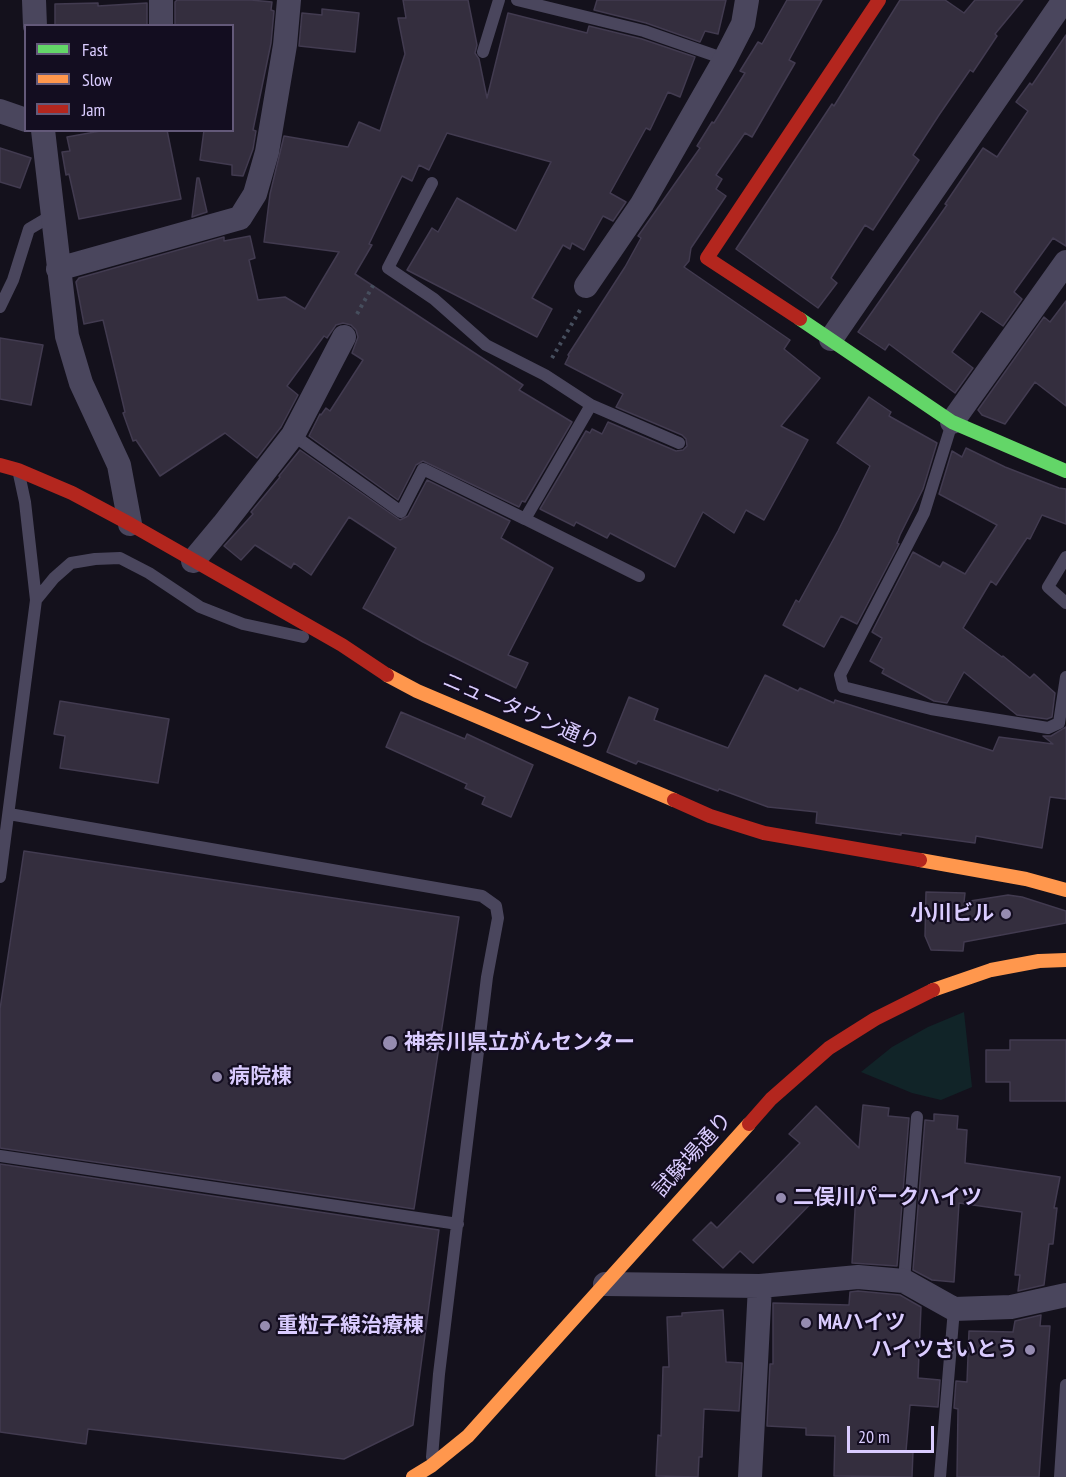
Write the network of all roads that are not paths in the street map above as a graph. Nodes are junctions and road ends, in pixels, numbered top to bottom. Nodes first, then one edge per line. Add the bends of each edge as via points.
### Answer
1 (34, 0) edge
2 (162, 0) edge
3 (289, 0) edge
4 (499, 0) edge
5 (517, 0) edge
6 (747, 0) edge
7 (879, 0) edge
8 (1064, 0) edge
9 (35, 24) edge
10 (161, 24) edge
11 (483, 52) dead end
12 (725, 59) junction
13 (0, 111) edge
14 (24, 119) edge
15 (43, 132) edge
16 (432, 183) dead end
17 (51, 216) junction
18 (1066, 262) edge
19 (58, 269) junction
20 (584, 295) road end
21 (0, 307) edge
22 (344, 338) road end
23 (831, 339) junction
24 (591, 405) junction
25 (952, 422) junction
26 (293, 435) junction
27 (679, 443) dead end
28 (0, 465) edge
29 (18, 470) junction
30 (1066, 471) edge
31 (525, 519) junction
32 (130, 524) junction
33 (1066, 557) edge
34 (193, 561) junction
35 (639, 576) dead end
36 (36, 600) junction
37 (1066, 603) edge
38 (342, 645) junction
39 (1066, 677) edge
40 (9, 814) junction
41 (0, 877) edge
42 (1066, 890) edge
43 (1066, 960) edge
44 (917, 1117) dead end
45 (0, 1156) edge
46 (458, 1224) junction
47 (904, 1281) junction
48 (605, 1284) junction
49 (760, 1286) junction
50 (1066, 1295) edge
51 (954, 1309) junction
52 (1066, 1385) edge
53 (431, 1466) junction
54 (413, 1477) edge
55 (750, 1477) edge
56 (940, 1477) edge
57 (1060, 1477) edge

1 - 9 street
2 - 10 street
3 - 19 street via 267,152 255,194 240,218
4 - 11 lane
5 - 12 lane via 644,31
6 - 12 street via 743,24
7 - 23 street via 706,258
8 - 23 street
12 - 20 street via 642,204
13 - 14 street
15 - 17 street
16 - 24 lane via 388,268 434,299 486,345 545,375
17 - 19 street
17 - 21 lane via 29,230
18 - 25 street
19 - 32 street via 67,336 81,383 119,465
22 - 26 street
23 - 25 street
24 - 27 lane
24 - 31 lane
25 - 30 street
25 - 39 lane via 924,513 840,675 843,687 931,709 1048,728 1059,723
26 - 31 lane via 401,512 423,470
26 - 34 street
28 - 29 street, ニュータウン通り
29 - 32 street, ニュータウン通り
29 - 36 lane
31 - 35 lane
32 - 34 street, ニュータウン通り
33 - 37 lane via 1048,587
34 - 38 street, ニュータウン通り
36 - 38 lane via 71,563 120,558 200,607 243,624
36 - 40 lane
38 - 42 street, ニュータウン通り via 417,691 710,816 764,833 994,873
40 - 41 lane
40 - 46 lane via 482,896 496,906 498,918 487,977
43 - 48 street, 試験場通り via 991,970 950,982 875,1019 829,1048 771,1099
44 - 47 lane
45 - 46 lane
46 - 53 lane
47 - 49 street via 858,1276
47 - 51 street
48 - 49 street
48 - 53 street, 試験場通り via 468,1437
49 - 55 street
50 - 51 street via 1011,1307
51 - 56 lane
52 - 57 lane
53 - 54 street, 試験場通り

